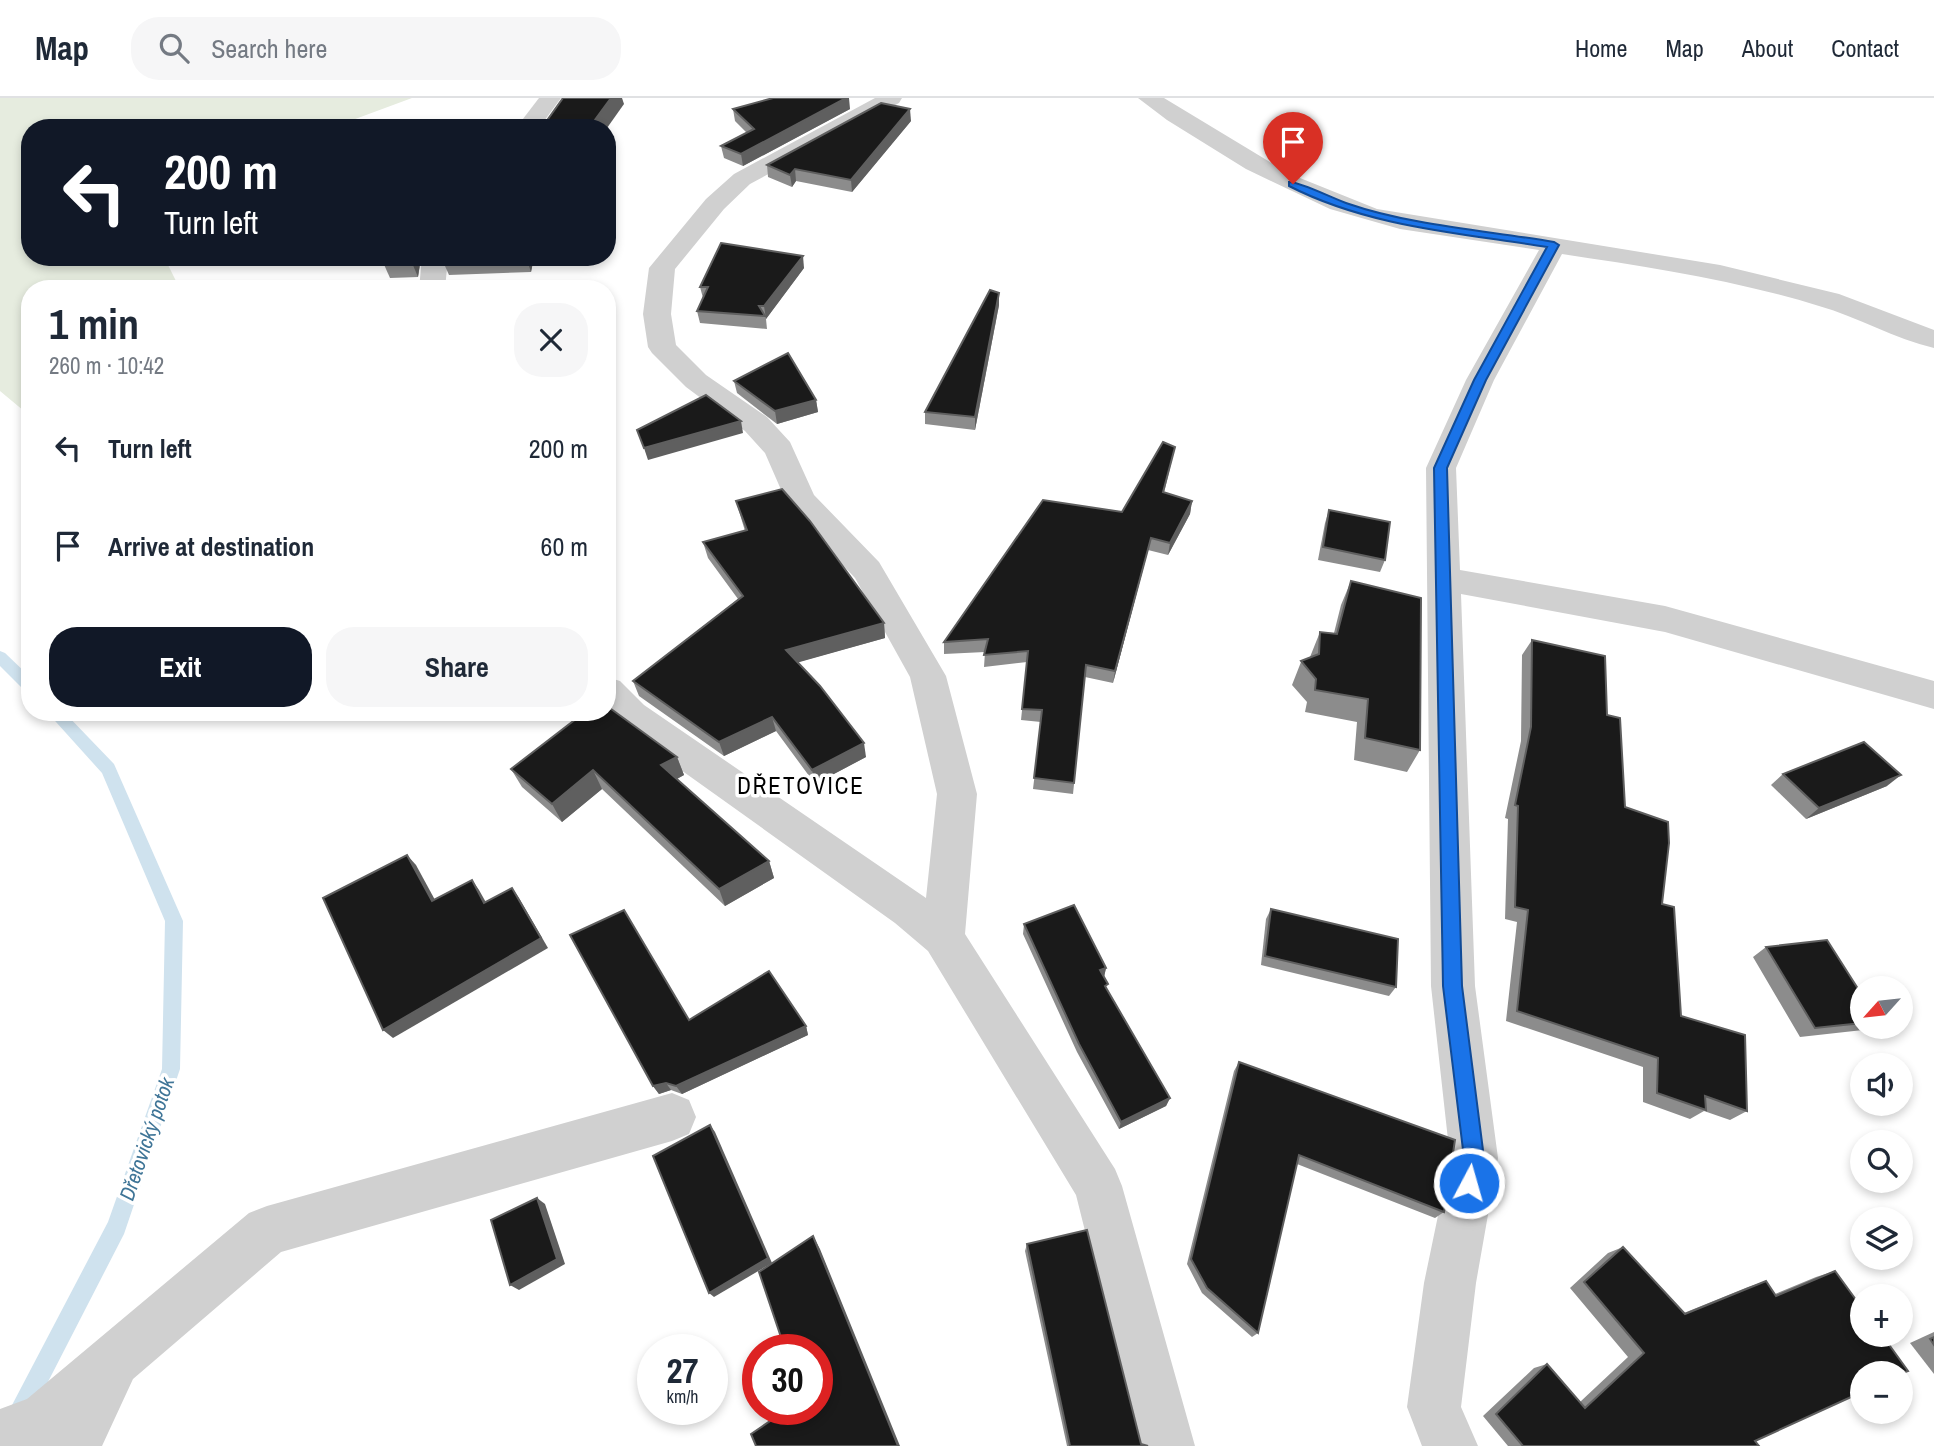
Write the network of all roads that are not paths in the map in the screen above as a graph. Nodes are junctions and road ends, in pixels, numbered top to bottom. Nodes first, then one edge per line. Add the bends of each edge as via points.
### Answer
1 (550, 98) edge
2 (891, 98) edge
3 (1149, 98) edge
4 (534, 119) edge
5 (1554, 245) junction
6 (1934, 340) edge
7 (1443, 579) junction
8 (1934, 695) edge
9 (616, 700) edge
10 (943, 937) junction
11 (672, 1117) dead end
12 (117, 1358) junction
13 (0, 1437) edge
14 (73, 1446) edge
15 (1167, 1446) edge
16 (1450, 1446) edge

1 - 4 street
2 - 10 street via 742,179 662,268 657,314 663,347 696,381 756,424 779,449 800,500 867,569 928,676 957,794
3 - 5 street via 1245,160 1317,197 1370,215
5 - 6 street via 1814,294
5 - 7 street via 1480,380 1441,468
7 - 8 street via 1665,619
7 - 16 street via 1452,986 1474,1158 1450,1283 1434,1407
9 - 10 street
10 - 15 street via 1098,1186
11 - 12 street via 267,1231
12 - 13 street via 45,1419
12 - 14 street

